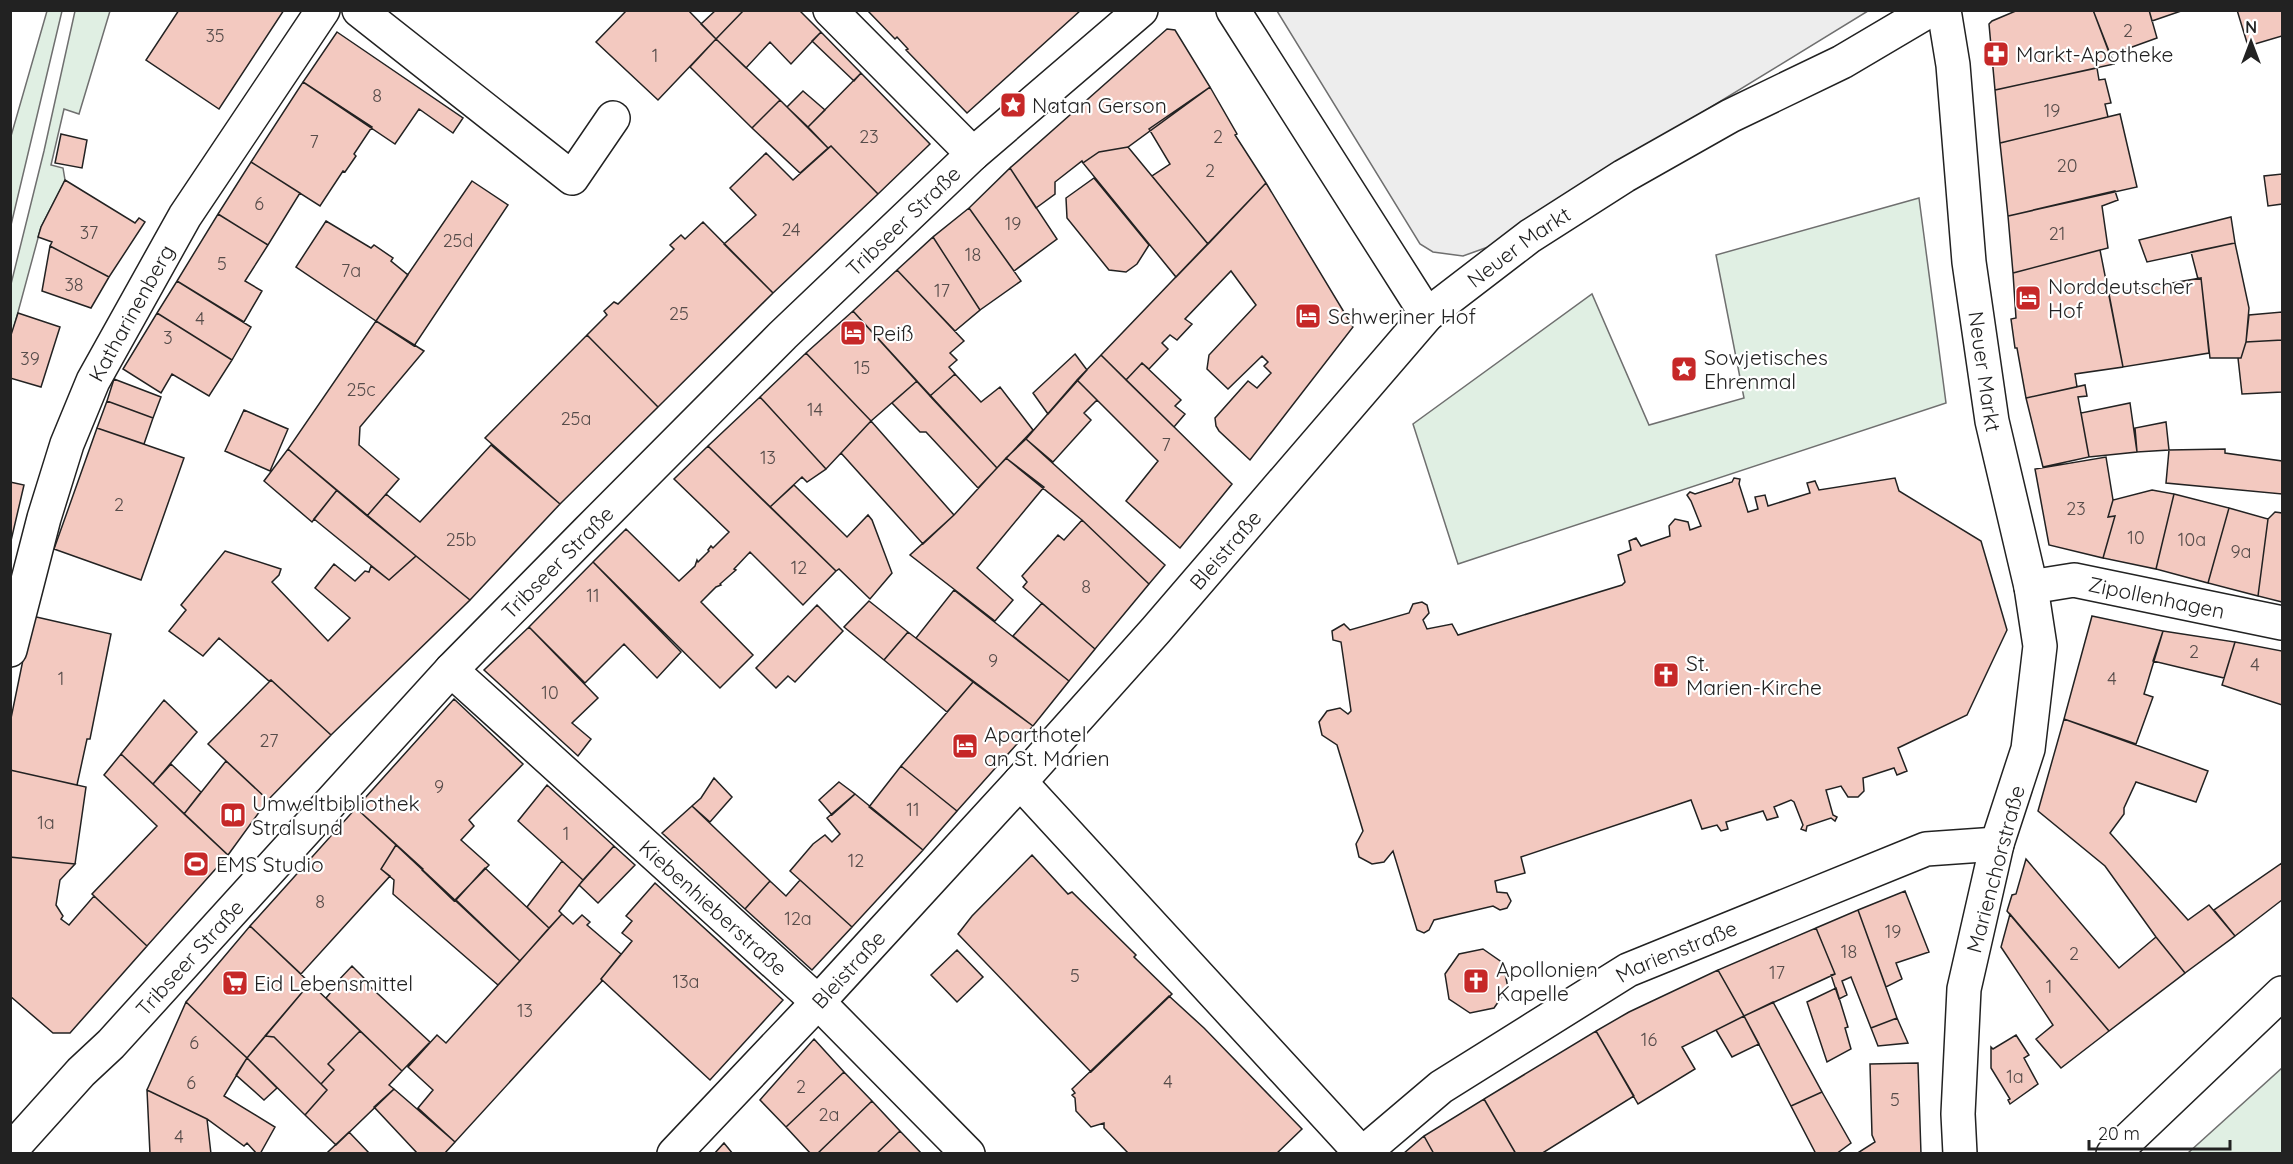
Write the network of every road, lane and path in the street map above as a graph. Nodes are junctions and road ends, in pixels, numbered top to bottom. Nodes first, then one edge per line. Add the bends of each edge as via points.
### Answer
1 (323, 10) edge
2 (359, 10) edge
3 (830, 10) edge
4 (1141, 10) edge
5 (1233, 10) edge
6 (1930, 10) edge
7 (1944, 10) edge
8 (613, 118) dead end
9 (974, 154) junction
10 (1427, 315) junction
11 (2031, 587) junction
12 (2283, 623) edge
13 (10, 650) edge
14 (451, 670) junction
15 (1020, 782) junction
16 (1997, 844) junction
17 (2283, 993) edge
18 (818, 1002) junction
19 (10, 1150) edge
20 (674, 1154) edge
21 (968, 1154) edge
22 (1362, 1154) edge
23 (1960, 1154) edge
24 (2113, 1154) edge

1 - 13 street, Katharinenberg via 185,216 93,381 67,444 44,518
2 - 8 street via 572,178
3 - 9 street
4 - 9 street, Tribseer Straße
5 - 10 street
6 - 10 street, Neuer Markt via 1842,62 1730,116 1624,176 1530,236
7 - 11 street, Neuer Markt via 1953,65 1969,262 1992,422
9 - 14 street, Tribseer Straße via 783,335
10 - 15 street, Bleistraße
11 - 12 street, Zipollenhagen via 2074,580
11 - 16 street, Marienchorstraße via 2040,646 2028,749
14 - 18 street, Kiebenhieberstraße
14 - 19 street, Tribseer Straße
15 - 18 street, Bleistraße
15 - 22 street
16 - 22 street, Marienstraße via 1926,849 1628,970 1441,1087
16 - 23 street, Marienchorstraße via 1964,989
17 - 24 street
18 - 20 street, Bleistraße
18 - 21 street, Kiebenhieberstraße

